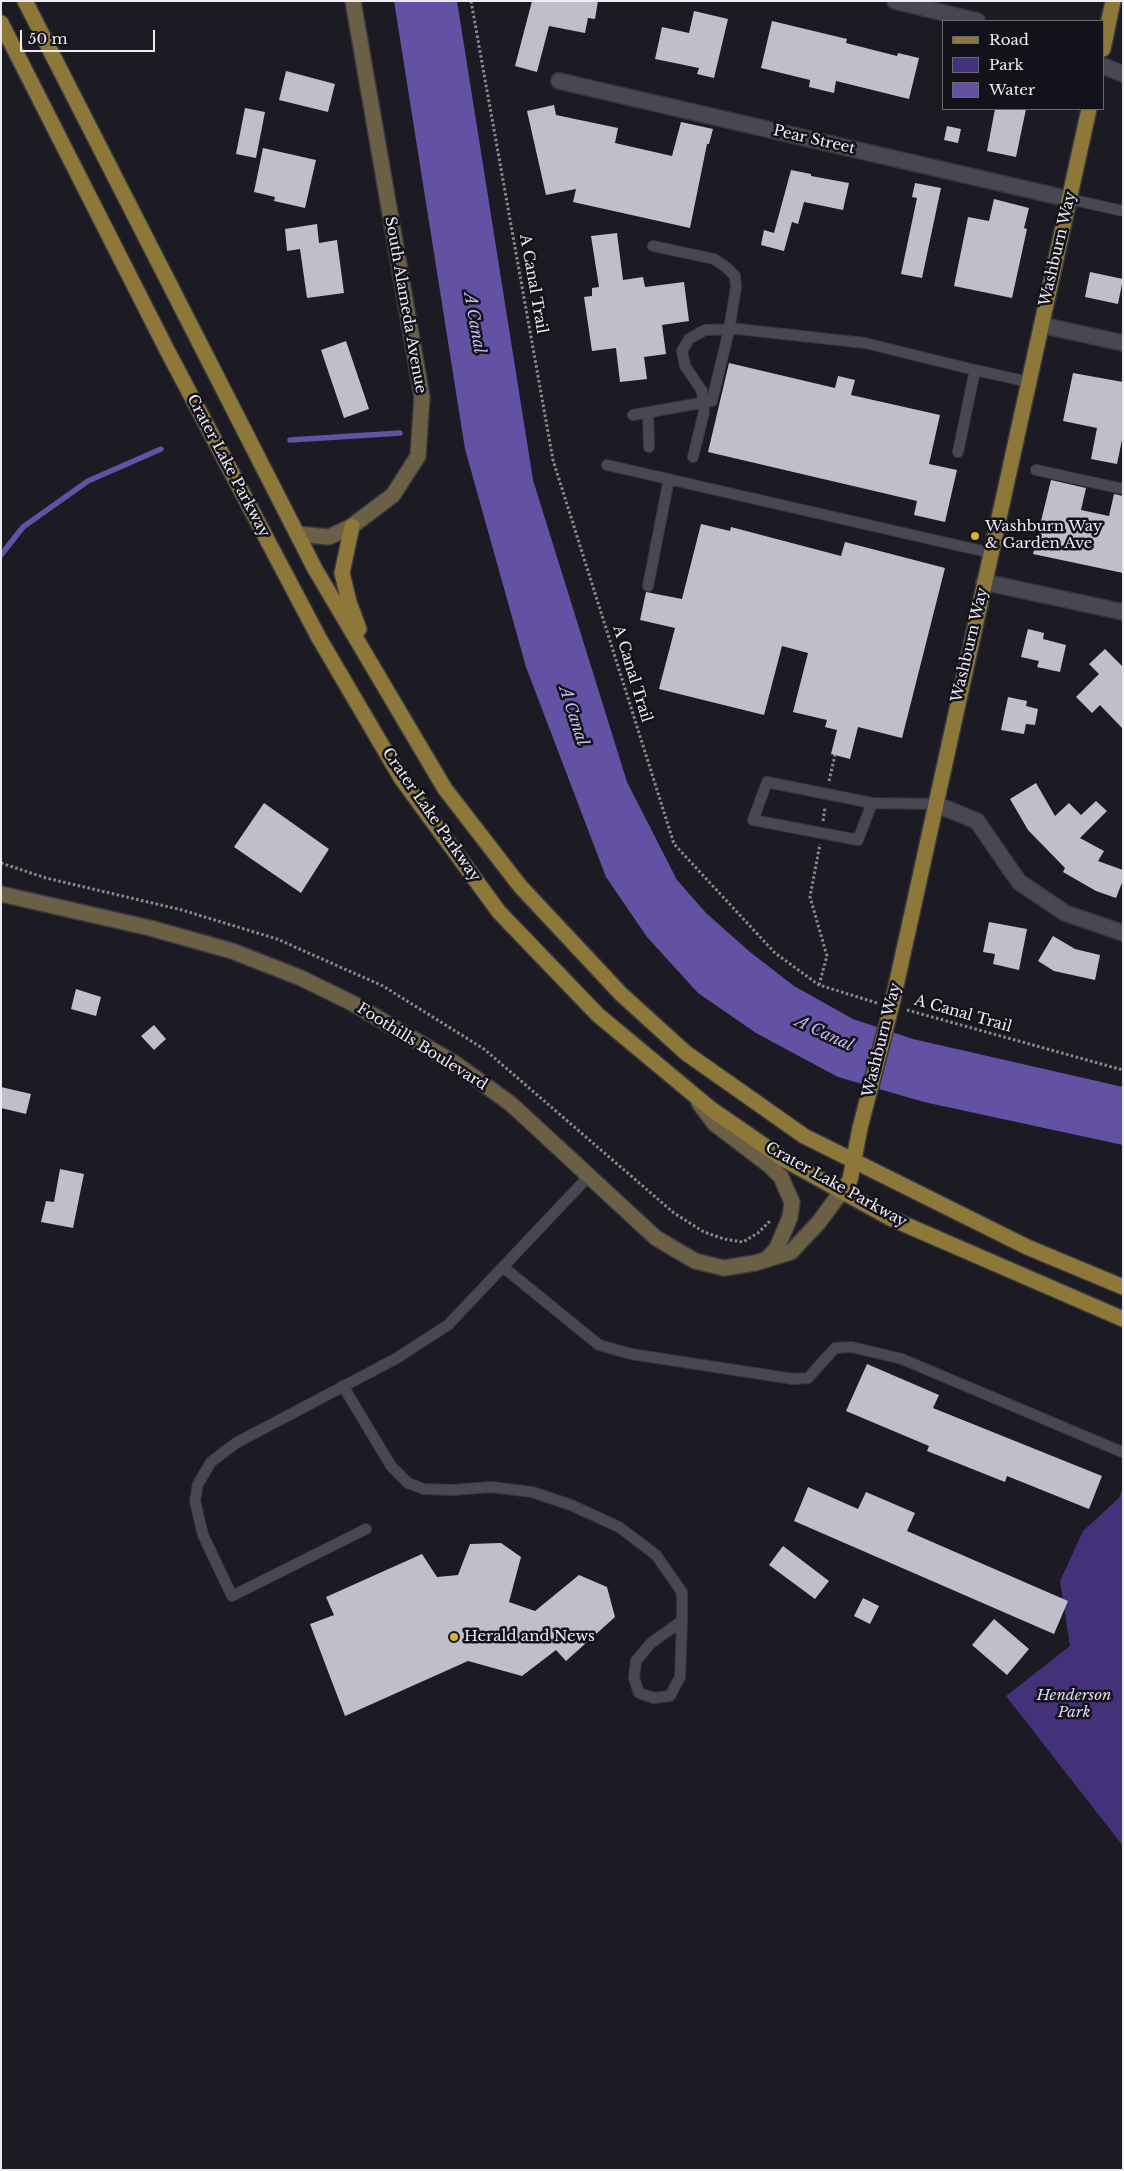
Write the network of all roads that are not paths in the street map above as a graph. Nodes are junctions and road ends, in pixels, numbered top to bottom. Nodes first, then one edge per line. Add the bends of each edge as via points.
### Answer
1 (25, 1) edge
2 (353, 1) edge
3 (895, 1) edge
4 (1113, 1) edge
5 (973, 20) edge
6 (1, 23) edge
7 (1104, 44) edge
8 (1104, 66) edge
9 (1123, 74) edge
10 (559, 81) dead end
11 (1089, 110) edge
12 (1069, 200) junction
13 (1123, 211) edge
14 (653, 246) dead end
15 (1041, 325) junction
16 (728, 330) junction
17 (1123, 343) edge
18 (975, 370) junction
19 (1029, 382) junction
20 (704, 403) junction
21 (648, 413) junction
22 (633, 415) dead end
23 (649, 447) dead end
24 (958, 452) dead end
25 (693, 457) dead end
26 (607, 465) dead end
27 (1036, 470) dead end
28 (670, 479) junction
29 (1123, 488) edge
30 (352, 526) junction
31 (297, 534) junction
32 (991, 553) junction
33 (984, 582) junction
34 (648, 586) dead end
35 (1123, 612) edge
36 (373, 665) junction
37 (872, 803) junction
38 (935, 804) junction
39 (1, 894) edge
40 (1123, 933) edge
41 (690, 1092) junction
42 (854, 1161) junction
43 (589, 1176) junction
44 (846, 1186) junction
45 (767, 1259) junction
46 (503, 1267) junction
47 (1123, 1287) edge
48 (1123, 1320) edge
49 (343, 1386) junction
50 (1122, 1452) edge
51 (366, 1529) dead end
52 (682, 1622) junction

1 - 31 main road, Crater Lake Parkway
2 - 30 main road, South Alameda Avenue via 422,397 418,456 393,495
3 - 5 street
4 - 7 main road
6 - 41 main road, Crater Lake Parkway via 168,352 319,638 401,778 500,912 598,1015
8 - 9 street
10 - 12 street, Pear Street
11 - 12 main road, Washburn Way
12 - 13 lane
12 - 15 main road, Washburn Way
14 - 16 lane via 714,259 735,276
15 - 17 street
15 - 19 main road, Washburn Way
16 - 18 lane via 865,343
16 - 20 lane via 712,401
16 - 20 lane via 704,330 689,339 682,351 684,366 702,391
18 - 19 lane
18 - 24 lane
19 - 32 main road, Washburn Way
20 - 21 lane
20 - 25 lane
21 - 22 lane
21 - 23 lane
26 - 28 lane
27 - 29 lane
28 - 32 lane
28 - 34 lane
30 - 31 main road, South Alameda Avenue via 329,537
30 - 36 main road via 342,573 349,602
31 - 36 main road, Crater Lake Parkway
32 - 33 main road, Washburn Way
33 - 35 street
33 - 38 main road, Washburn Way
36 - 42 main road, Crater Lake Parkway via 445,789 520,886 620,994 686,1054 804,1136
37 - 37 lane via 767,782 753,820 858,840
37 - 38 lane
38 - 40 street via 977,821 1019,882 1065,913
38 - 42 main road, Washburn Way
39 - 43 main road, Foothills Boulevard via 150,928 232,951 301,978 352,1003 456,1064 511,1104
41 - 44 main road, Crater Lake Parkway via 785,1160
41 - 45 main road via 715,1124 769,1164 788,1191 792,1202 790,1217 777,1248
42 - 44 main road, Washburn Way
42 - 47 main road, Crater Lake Parkway via 1027,1247
43 - 45 main road, Foothills Boulevard via 656,1238 695,1260 724,1268
43 - 46 lane
44 - 45 main road, Foothills Boulevard via 820,1222 791,1252
44 - 48 main road, Crater Lake Parkway via 890,1218
46 - 49 lane via 448,1325 397,1358
46 - 50 lane via 599,1345 631,1354 793,1380 808,1378 835,1348 852,1347 902,1360
49 - 51 lane via 236,1443 211,1462 198,1484 195,1501 203,1535 232,1596
49 - 52 lane via 391,1466 408,1483 424,1489 491,1487 532,1492 619,1527 656,1555 682,1592
52 - 52 lane via 680,1677 670,1696 654,1698 639,1692 634,1678 636,1662 652,1643

